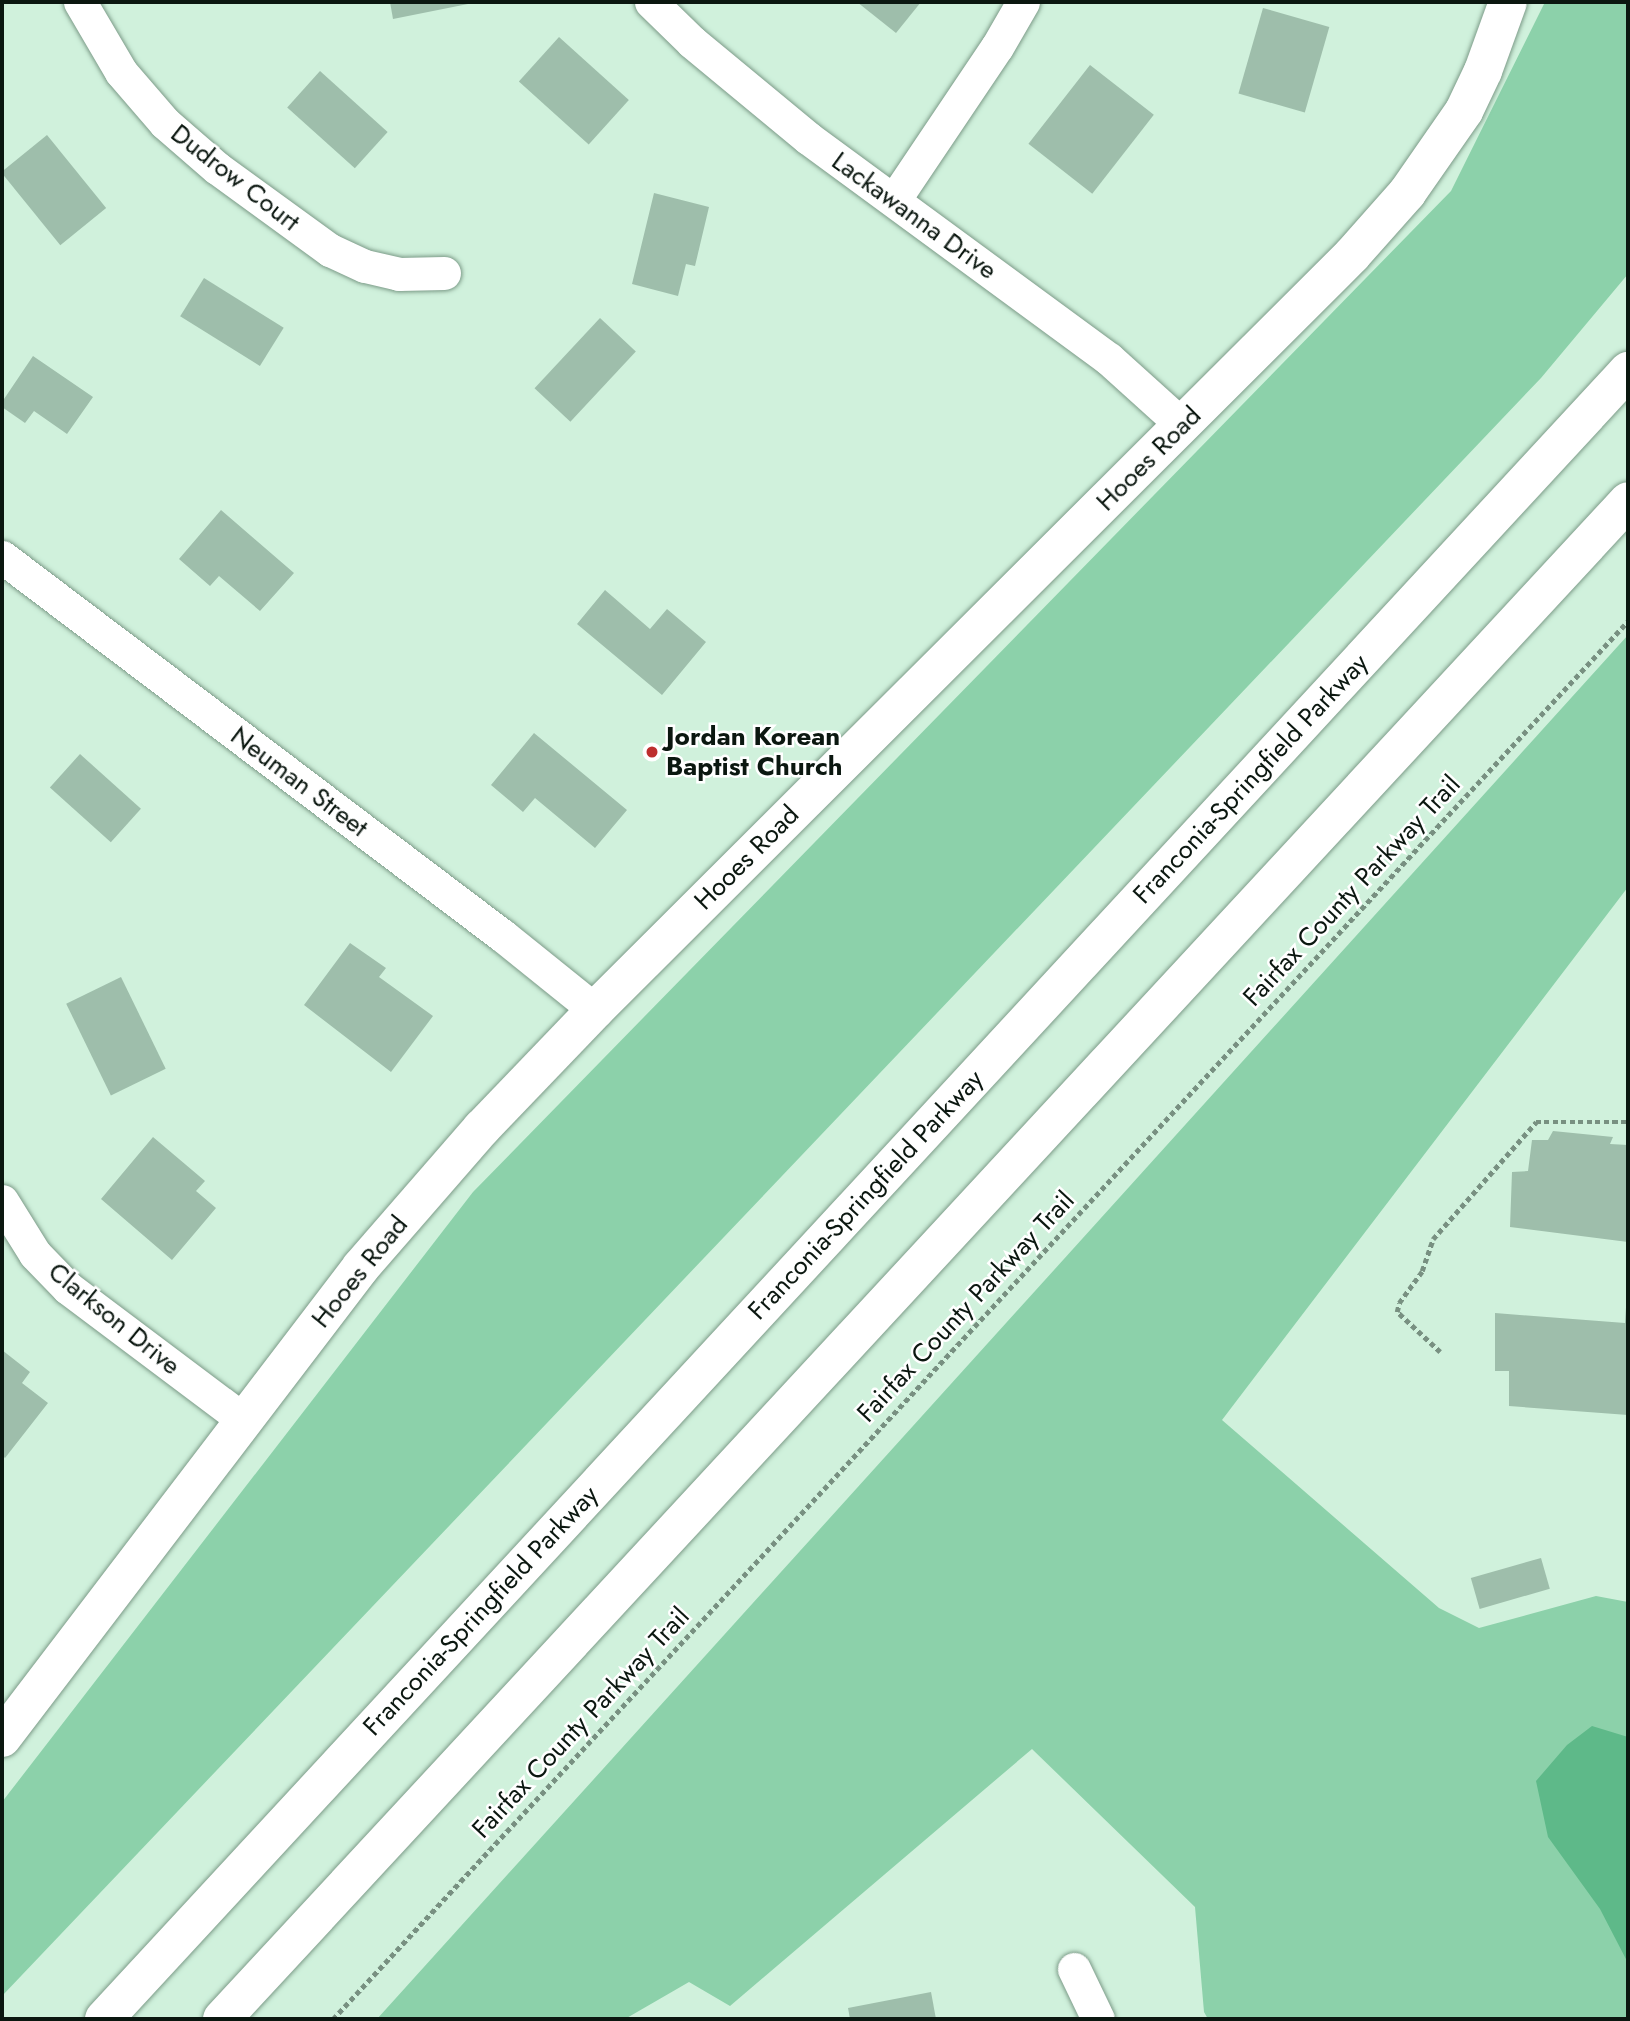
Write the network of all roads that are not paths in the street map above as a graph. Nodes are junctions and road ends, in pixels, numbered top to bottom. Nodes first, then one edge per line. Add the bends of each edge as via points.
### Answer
1 (80, 2) edge
2 (651, 2) edge
3 (1023, 2) edge
4 (1508, 2) edge
5 (894, 200) junction
6 (444, 273) dead end
7 (1628, 371) edge
8 (1182, 425) junction
9 (1628, 501) edge
10 (2, 557) edge
11 (595, 1010) junction
12 (2, 1201) edge
13 (244, 1420) junction
14 (2, 1738) edge
15 (1074, 1969) dead end
16 (104, 2019) edge
17 (222, 2019) edge
18 (1098, 2019) edge

1 - 6 street, Dudrow Court via 121,72 165,123 216,168 330,250 365,266 399,274
2 - 5 street, Lackawanna Drive via 788,122
3 - 5 street
4 - 8 main road, Hooes Road via 1464,111 1407,192 1352,254
5 - 8 street, Lackawanna Drive via 1109,359
7 - 16 main road, Franconia-Springfield Parkway
8 - 11 main road, Hooes Road
9 - 17 main road
10 - 11 street, Neuman Street
11 - 13 main road, Hooes Road via 482,1128 361,1267
12 - 13 street, Clarkson Drive via 35,1254 68,1288
13 - 14 main road, Hooes Road
15 - 18 street

